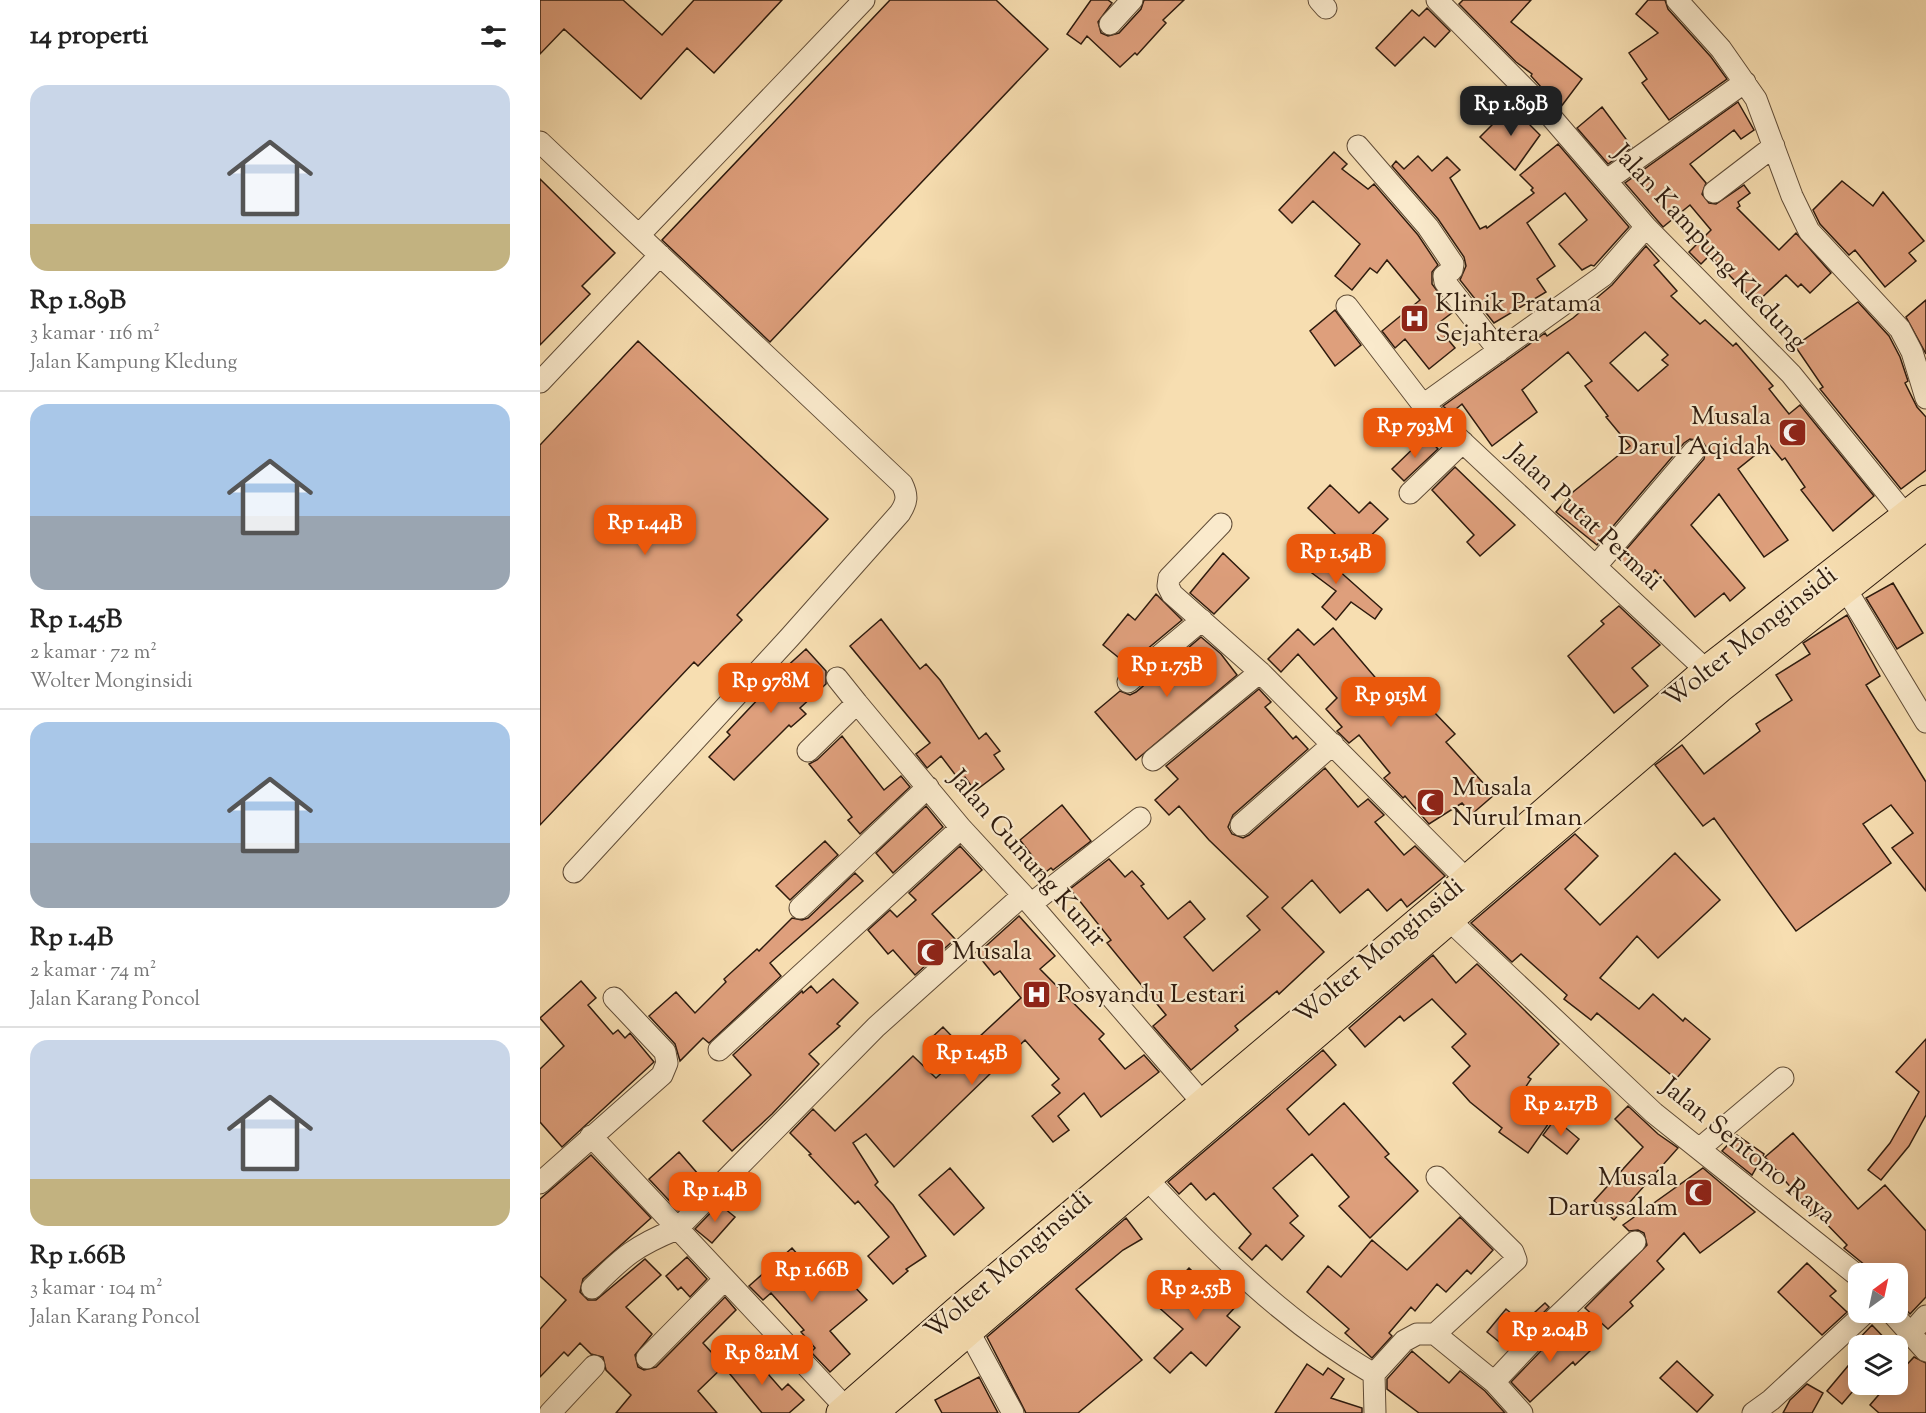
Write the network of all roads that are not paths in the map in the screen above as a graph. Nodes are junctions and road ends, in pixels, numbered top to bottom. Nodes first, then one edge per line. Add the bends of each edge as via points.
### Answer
1 (864, 0) edge
2 (1132, 0) edge
3 (1437, 0) edge
4 (1677, 0) edge
5 (1110, 24) dead end
6 (1745, 82) junction
7 (540, 142) edge
8 (1358, 146) dead end
9 (1774, 146) junction
10 (1607, 180) junction
11 (1714, 192) dead end
12 (1646, 227) junction
13 (639, 235) junction
14 (660, 255) junction
15 (1347, 306) dead end
16 (1499, 351) junction
17 (540, 382) edge
18 (1926, 398) edge
19 (1423, 405) junction
20 (1463, 442) junction
21 (1694, 451) dead end
22 (1410, 493) dead end
23 (1920, 514) edge
24 (1221, 524) dead end
25 (1596, 566) junction
26 (1847, 591) junction
27 (1202, 620) junction
28 (1706, 670) junction
29 (1260, 672) junction
30 (837, 678) dead end
31 (1128, 682) dead end
32 (857, 703) junction
33 (1926, 722) edge
34 (1333, 744) junction
35 (808, 751) dead end
36 (1153, 760) dead end
37 (928, 787) junction
38 (1140, 818) dead end
39 (1241, 825) dead end
40 (961, 828) junction
41 (574, 872) dead end
42 (1483, 872) junction
43 (1027, 900) junction
44 (800, 908) dead end
45 (1449, 920) junction
46 (614, 998) dead end
47 (719, 1050) dead end
48 (1783, 1078) dead end
49 (1202, 1102) junction
50 (591, 1136) junction
51 (1699, 1149) junction
52 (1437, 1177) dead end
53 (1147, 1179) junction
54 (540, 1183) edge
55 (677, 1229) junction
56 (1635, 1242) dead end
57 (1848, 1268) edge
58 (725, 1279) junction
59 (592, 1288) dead end
60 (1926, 1316) edge
61 (1854, 1323) edge
62 (1901, 1323) edge
63 (968, 1330) junction
64 (1435, 1334) junction
65 (1910, 1334) junction
66 (1926, 1351) edge
67 (647, 1358) dead end
68 (594, 1366) dead end
69 (1374, 1374) junction
70 (1494, 1382) junction
71 (843, 1410) edge
72 (549, 1413) edge
73 (874, 1413) edge
74 (1013, 1413) edge
75 (1375, 1413) edge
76 (1522, 1413) edge
77 (1753, 1413) edge

1 - 13 street
2 - 5 street
3 - 10 street, Jalan Kampung Kledung via 1540,104
4 - 6 street
6 - 9 street
6 - 10 street
7 - 13 street
8 - 16 street via 1428,228 1453,264 1444,276 1445,282
9 - 11 street
9 - 18 street via 1809,231 1900,329 1912,352
10 - 12 street, Jalan Kampung Kledung
12 - 16 street via 1603,276
12 - 23 street, Jalan Kampung Kledung via 1791,374
13 - 14 street
14 - 17 street
14 - 41 street via 902,484 907,501 790,637
15 - 19 street, Jalan Putat Permai
16 - 19 street
19 - 20 street, Jalan Putat Permai
20 - 22 street
20 - 25 street, Jalan Putat Permai
21 - 25 street
23 - 26 main road, Wolter Monginsidi
23 - 28 main road, Wolter Monginsidi
24 - 27 street via 1169,578 1172,594
25 - 28 street, Jalan Putat Permai
26 - 33 street
26 - 42 main road, Wolter Monginsidi
27 - 29 street
27 - 31 street
28 - 42 main road, Wolter Monginsidi
29 - 34 street
29 - 36 street
30 - 32 street, Jalan Gunung Kunir
32 - 35 street
32 - 37 street, Jalan Gunung Kunir
34 - 39 street
34 - 42 street
37 - 40 street, Jalan Gunung Kunir
37 - 44 street
38 - 43 street
40 - 43 street, Jalan Gunung Kunir
40 - 47 street
42 - 45 main road, Wolter Monginsidi
42 - 49 main road, Wolter Monginsidi
43 - 49 street, Jalan Gunung Kunir
43 - 55 street via 876,1027
45 - 51 street, Jalan Sentono Raya via 1625,1087
45 - 53 main road, Wolter Monginsidi
46 - 50 street via 665,1052 667,1063 662,1075
48 - 51 street
49 - 71 main road, Wolter Monginsidi
50 - 54 street
50 - 55 street
51 - 57 street, Jalan Sentono Raya
52 - 64 street via 1513,1252 1516,1260
53 - 63 main road, Wolter Monginsidi
53 - 69 street via 1266,1298
55 - 58 street
55 - 59 street via 627,1253
56 - 70 street
58 - 67 street
58 - 71 street
60 - 65 street
61 - 77 street
62 - 65 street
63 - 73 main road, Wolter Monginsidi
63 - 74 street
64 - 69 street via 1417,1334 1404,1341
64 - 70 street
65 - 66 street
68 - 72 street
69 - 75 street
70 - 76 street

